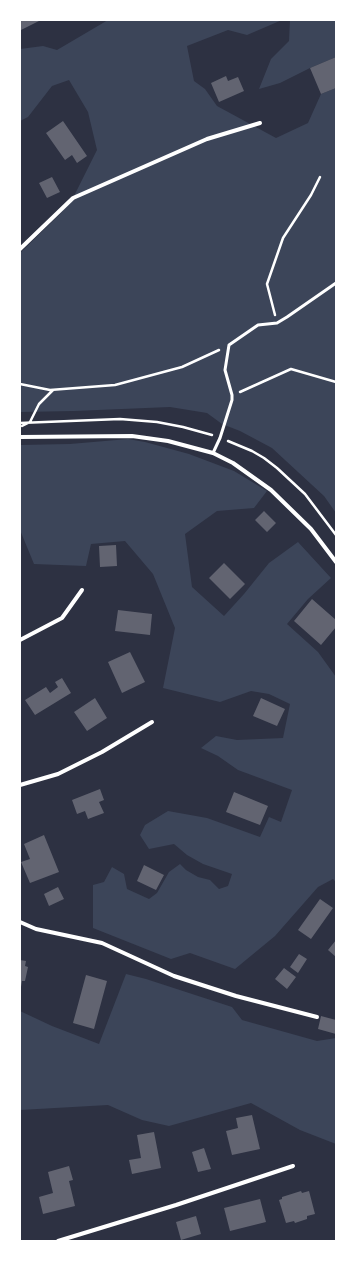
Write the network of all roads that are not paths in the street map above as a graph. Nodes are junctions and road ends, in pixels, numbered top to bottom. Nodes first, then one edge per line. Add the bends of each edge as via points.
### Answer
1 (260, 123) dead end
2 (20, 248) edge
3 (336, 283) edge
4 (20, 437) edge
5 (213, 453) junction
6 (336, 562) edge
7 (82, 590) dead end
8 (20, 640) edge
9 (152, 722) dead end
10 (20, 785) edge
11 (20, 922) edge
12 (317, 1017) dead end
13 (293, 1166) dead end
14 (58, 1241) edge

1 - 2 street via 207,139 73,198
3 - 5 lane via 277,323 258,324 228,345 225,370 232,395
4 - 5 street via 132,436 168,441
5 - 6 street via 233,463 272,490 311,529
7 - 8 street via 62,618
9 - 10 street via 102,752 58,774
11 - 12 street via 36,929 102,943 174,976 236,996
13 - 14 street

